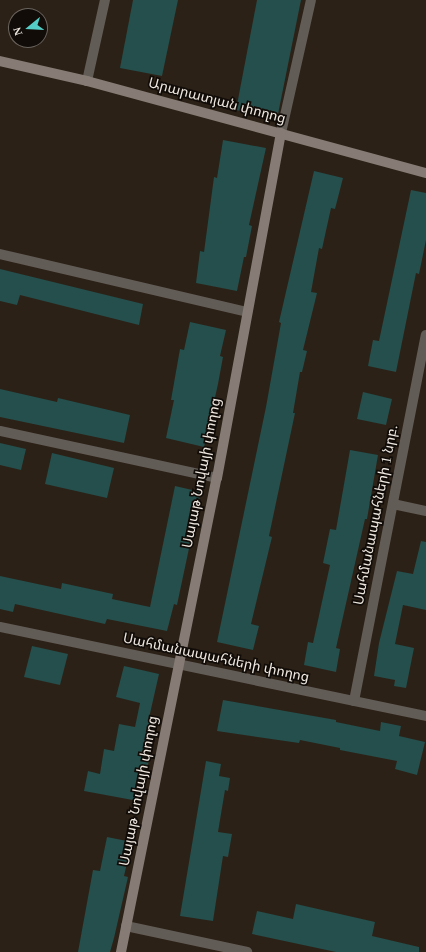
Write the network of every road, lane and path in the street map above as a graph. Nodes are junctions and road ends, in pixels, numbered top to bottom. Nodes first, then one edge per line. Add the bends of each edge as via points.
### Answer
1 (105, 0) edge
2 (311, 0) edge
3 (0, 62) edge
4 (87, 82) junction
5 (281, 132) junction
6 (426, 173) edge
7 (0, 254) edge
8 (247, 312) junction
9 (426, 335) edge
10 (0, 431) edge
11 (217, 478) junction
12 (393, 504) junction
13 (426, 511) edge
14 (0, 627) edge
15 (178, 666) junction
16 (354, 701) junction
17 (426, 716) edge
18 (126, 926) junction
19 (121, 952) edge
20 (247, 952) edge

1 - 4 street
2 - 5 street, Սայաթ Նովայի փողոց
3 - 4 street, Արարատյան փողոց
4 - 5 street, Արարատյան փողոց
5 - 6 street, Արարատյան փողոց
5 - 8 street, Սայաթ Նովայի փողոց
7 - 8 street
8 - 11 street, Սայաթ Նովայի փողոց
9 - 12 street, Սահմանապահների 1 նրբ.
10 - 11 street
11 - 15 street, Սայաթ Նովայի փողոց
12 - 13 street
12 - 16 street, Սահմանապահների 1 նրբ.
14 - 15 street, Սահմանապահների փողոց
15 - 16 street, Սահմանապահների փողոց
15 - 18 street, Սայաթ Նովայի փողոց
16 - 17 street, Սահմանապահների փողոց
18 - 19 street, Սայաթ Նովայի փողոց
18 - 20 street

